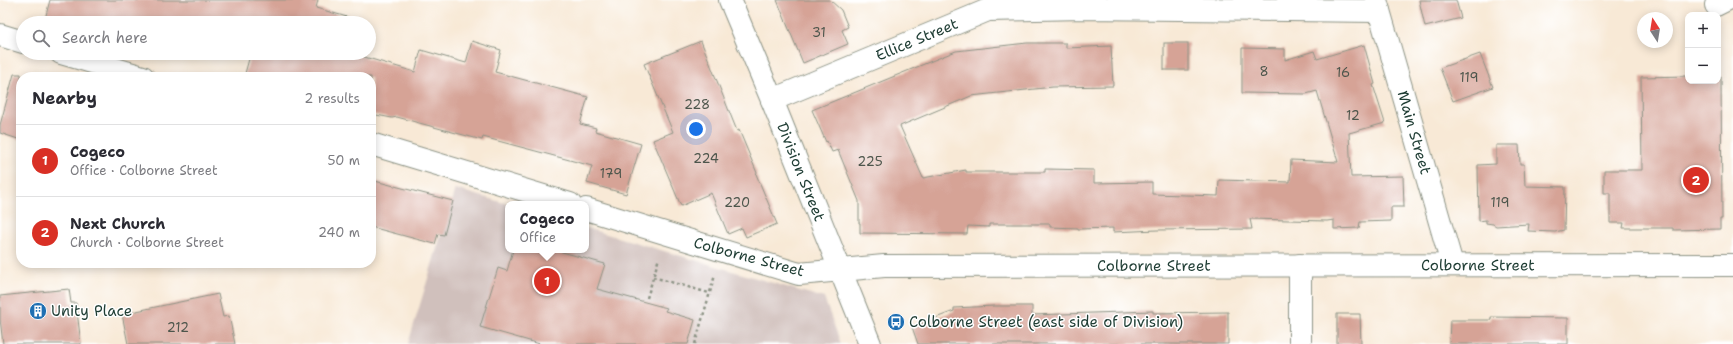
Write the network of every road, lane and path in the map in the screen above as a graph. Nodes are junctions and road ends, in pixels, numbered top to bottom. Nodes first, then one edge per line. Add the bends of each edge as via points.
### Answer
1 (730, 0) edge
2 (1083, 4) edge
3 (1377, 6) edge
4 (0, 35) edge
5 (16, 40) edge
6 (85, 60) edge
7 (126, 72) edge
8 (772, 100) junction
9 (376, 146) edge
10 (560, 201) edge
11 (589, 210) edge
12 (660, 254) dead end
13 (1452, 264) junction
14 (1733, 264) edge
15 (1300, 266) junction
16 (716, 270) dead end
17 (840, 271) junction
18 (653, 277) junction
19 (709, 294) junction
20 (646, 298) dead end
21 (694, 344) edge
22 (870, 344) edge
23 (1300, 344) edge

1 - 8 street, Division Street
2 - 3 street, Ellice Street
2 - 8 street, Ellice Street via 988,10
3 - 13 street, Main Street
4 - 5 street
6 - 7 street
8 - 17 street, Division Street
9 - 10 street
11 - 17 street, Colborne Street via 799,274
12 - 18 path
13 - 14 street, Colborne Street
13 - 15 street, Colborne Street
15 - 17 street, Colborne Street via 884,266
15 - 23 street
16 - 19 path
17 - 22 street, Division Street
18 - 19 path
18 - 20 path
19 - 21 path

